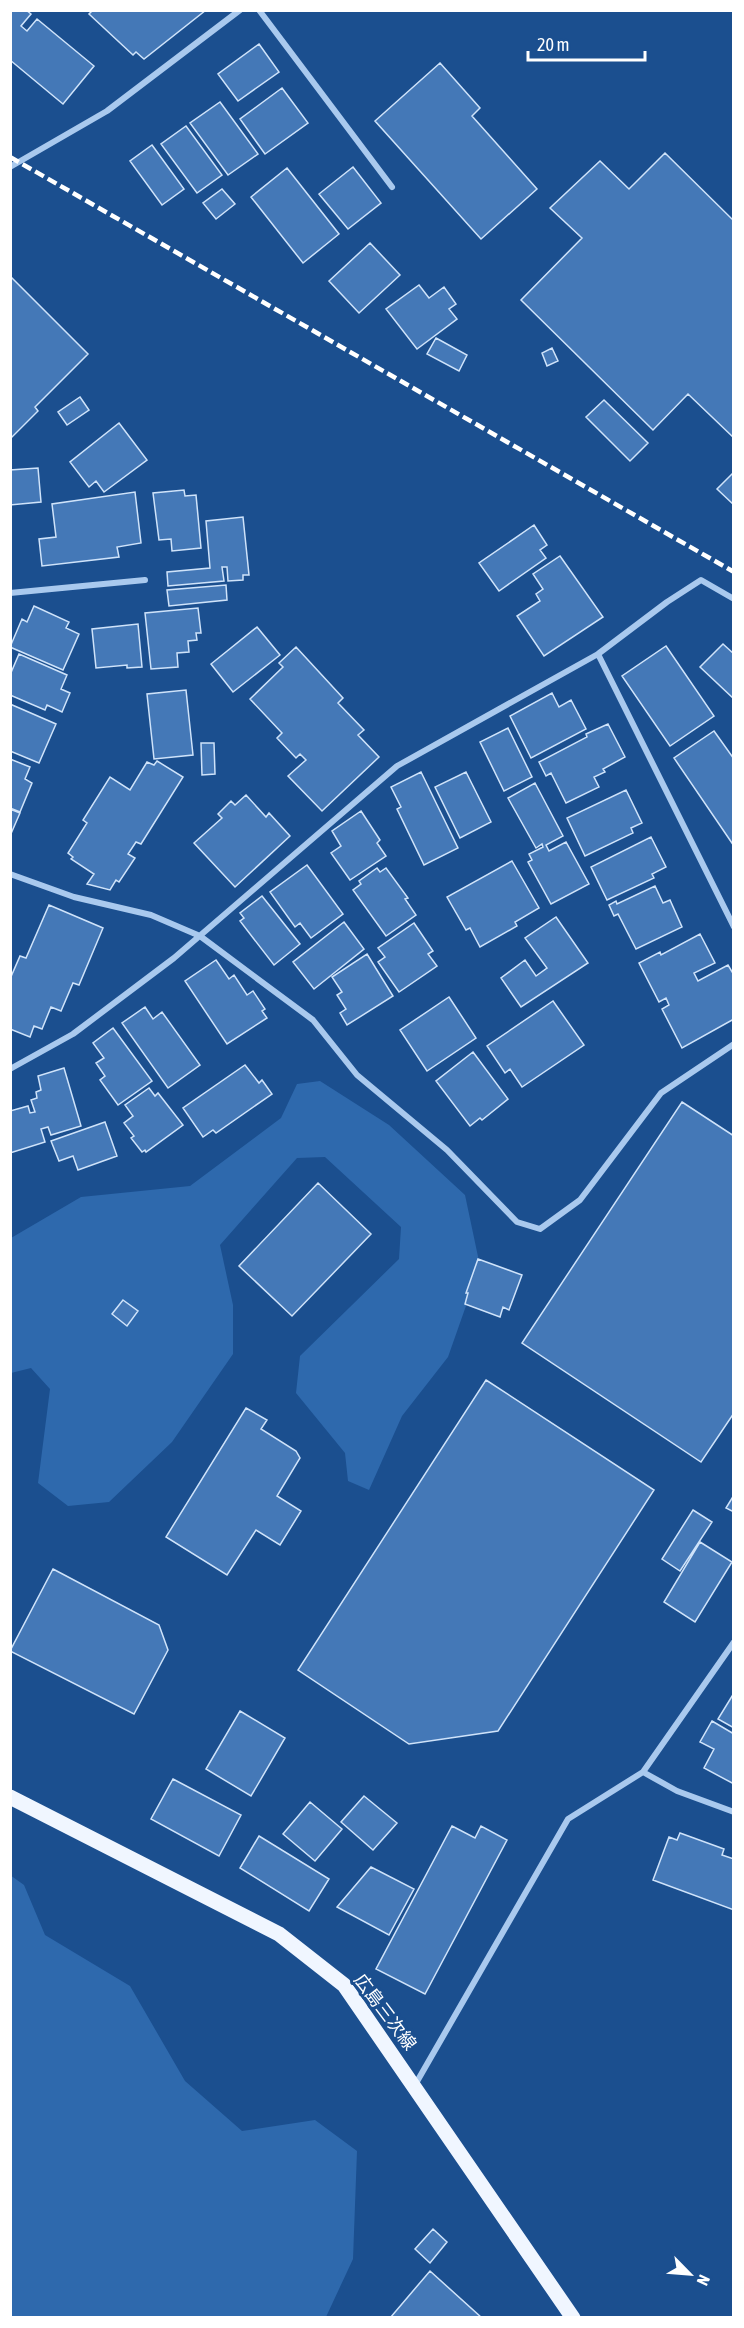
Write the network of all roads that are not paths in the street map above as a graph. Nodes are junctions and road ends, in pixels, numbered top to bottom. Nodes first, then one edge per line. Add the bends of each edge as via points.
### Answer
1 (240, 10) edge
2 (259, 10) edge
3 (10, 167) edge
4 (392, 187) dead end
5 (145, 580) dead end
6 (10, 593) edge
7 (734, 599) edge
8 (598, 654) junction
9 (10, 874) edge
10 (734, 927) edge
11 (200, 936) junction
12 (734, 1044) edge
13 (10, 1069) edge
14 (734, 1642) edge
15 (643, 1772) junction
16 (10, 1797) edge
17 (734, 1812) edge
18 (414, 2085) junction
19 (573, 2318) edge

1 - 3 street via 106,111
2 - 4 street
5 - 6 street
7 - 8 street via 701,580
8 - 10 street
8 - 11 street via 396,765
9 - 11 street via 74,897 151,915
11 - 12 street via 313,1020 357,1075 447,1150 517,1222 540,1229 580,1200 661,1093
11 - 13 street via 73,1034
14 - 15 street
15 - 17 street via 677,1791
15 - 18 street via 568,1819
16 - 18 main road, 広島三次線 via 279,1934 344,1986
18 - 19 main road, 広島三次線

